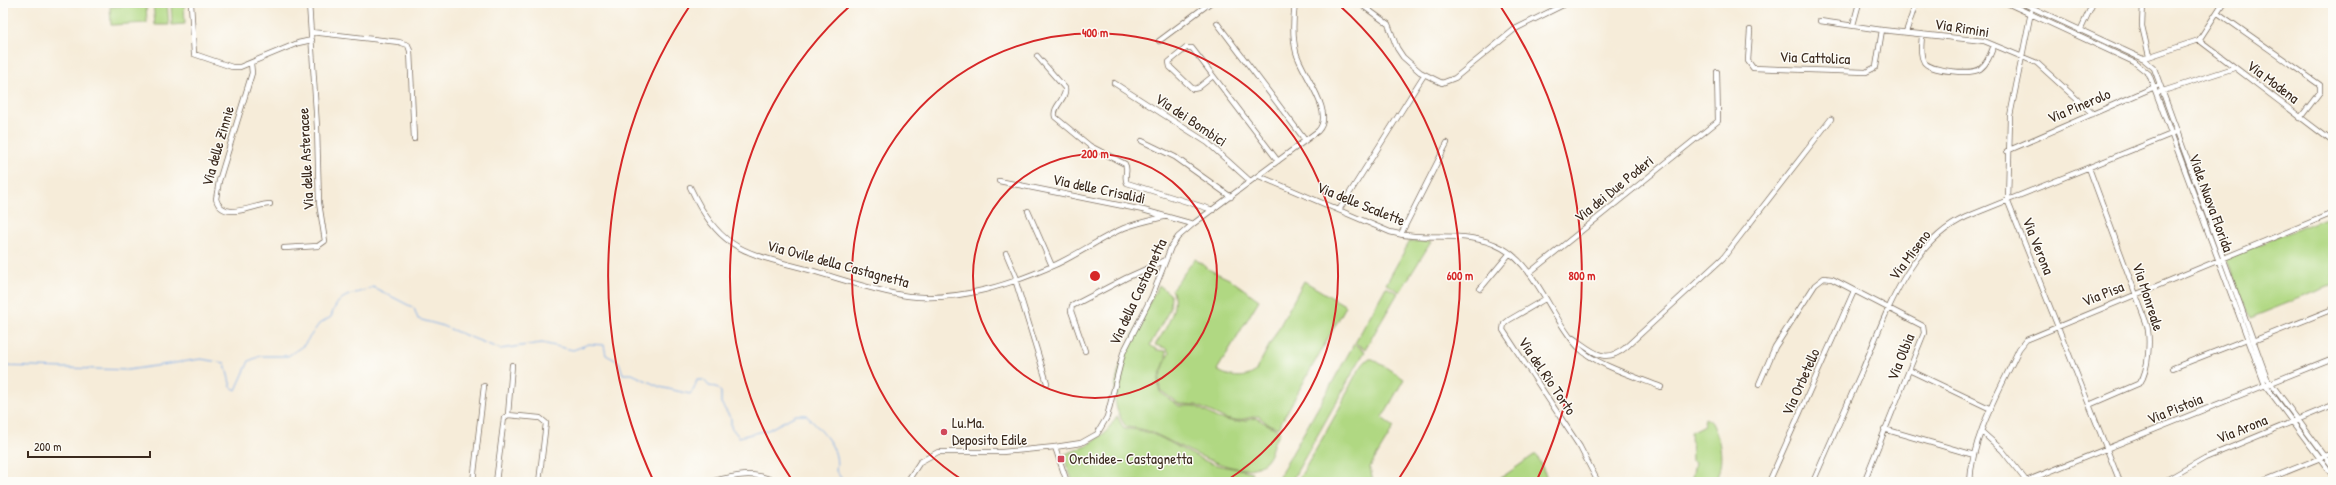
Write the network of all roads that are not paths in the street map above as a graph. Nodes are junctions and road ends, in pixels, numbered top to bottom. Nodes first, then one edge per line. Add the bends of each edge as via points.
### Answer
1 (191, 3) edge
2 (309, 3) edge
3 (1210, 3) edge
4 (1295, 3) edge
5 (1359, 3) edge
6 (1567, 3) edge
7 (1859, 3) edge
8 (1916, 3) edge
9 (2007, 3) edge
10 (2022, 3) edge
11 (2092, 3) edge
12 (2143, 3) edge
13 (2223, 3) edge
14 (2031, 7) junction
15 (2030, 13) junction
16 (2218, 13) junction
17 (1820, 21) dead end
18 (1217, 23) dead end
19 (1852, 25) junction
20 (2081, 29) junction
21 (1750, 30) dead end
22 (1882, 30) junction
23 (311, 32) junction
24 (1906, 32) junction
25 (1922, 34) junction
26 (2078, 35) junction
27 (312, 40) junction
28 (2199, 40) junction
29 (1159, 41) dead end
30 (1994, 45) junction
31 (1037, 56) dead end
32 (2021, 56) junction
33 (2149, 56) junction
34 (2143, 59) junction
35 (2134, 62) junction
36 (251, 63) junction
37 (2234, 68) junction
38 (1717, 72) dead end
39 (1424, 74) junction
40 (1213, 76) junction
41 (1114, 83) dead end
42 (2160, 84) junction
43 (2155, 86) junction
44 (2163, 92) junction
45 (2158, 93) junction
46 (2093, 114) junction
47 (2300, 118) junction
48 (1831, 119) dead end
49 (2175, 132) junction
50 (414, 139) dead end
51 (1305, 140) junction
52 (1142, 141) dead end
53 (2333, 142) edge
54 (1447, 143) dead end
55 (2007, 151) junction
56 (1278, 161) junction
57 (2088, 168) junction
58 (1259, 176) junction
59 (999, 181) dead end
60 (1250, 181) junction
61 (690, 186) dead end
62 (1231, 196) junction
63 (2008, 202) junction
64 (270, 204) dead end
65 (1213, 210) junction
66 (1340, 210) junction
67 (1028, 211) dead end
68 (2333, 213) edge
69 (1164, 216) junction
70 (1193, 224) junction
71 (1401, 234) junction
72 (284, 248) dead end
73 (1006, 253) dead end
74 (1510, 253) junction
75 (2221, 259) junction
76 (1166, 260) junction
77 (1052, 266) junction
78 (1528, 273) junction
79 (1016, 279) junction
80 (1480, 288) dead end
81 (1854, 291) junction
82 (2136, 294) junction
83 (1545, 299) junction
84 (1889, 308) junction
85 (2333, 309) edge
86 (2240, 310) junction
87 (2057, 326) junction
88 (1570, 336) junction
89 (2247, 339) junction
90 (2253, 341) junction
91 (1085, 351) dead end
92 (2333, 358) edge
93 (512, 365) dead end
94 (2173, 368) dead end
95 (1909, 370) junction
96 (1047, 382) dead end
97 (1760, 384) dead end
98 (2268, 384) junction
99 (484, 386) dead end
100 (1661, 387) dead end
101 (2089, 405) junction
102 (2333, 405) edge
103 (1991, 409) junction
104 (508, 415) junction
105 (2295, 420) junction
106 (1884, 429) junction
107 (1982, 432) junction
108 (1055, 447) junction
109 (2107, 450) junction
110 (2333, 453) edge
111 (1974, 455) junction
112 (2323, 457) junction
113 (2333, 467) edge
114 (2333, 476) edge
115 (2171, 480) edge
116 (473, 482) edge
117 (496, 482) edge
118 (539, 482) edge
119 (710, 482) edge
120 (776, 482) edge
121 (907, 482) edge
122 (1067, 482) edge
123 (1598, 482) edge
124 (1769, 482) edge
125 (1813, 482) edge
126 (1864, 482) edge
127 (1970, 482) edge
128 (2026, 482) edge
129 (2120, 482) edge
130 (2163, 482) edge
131 (2261, 482) edge

1 - 36 street via 194,54 234,68
2 - 23 street, Via delle Asteracee
3 - 29 street
4 - 51 street, Via della Castagnetta via 1293,30 1296,53 1323,112 1320,128
5 - 39 street via 1387,22 1399,52
6 - 39 street via 1512,32 1451,80 1440,83
7 - 19 street
8 - 24 street
9 - 15 street, Viale Nuova Florida
10 - 14 street, Viale Nuova Florida
11 - 20 street
12 - 33 street via 2142,26
13 - 16 street
14 - 15 street, Via Verona
14 - 20 street, Viale Nuova Florida
15 - 26 street, Viale Nuova Florida
15 - 32 street, Via Verona
16 - 28 street
16 - 47 street via 2320,85 2319,93
17 - 19 street, Via Rimini
18 - 51 street
19 - 22 street, Via Rimini
20 - 26 street
20 - 34 street, Viale Nuova Florida
21 - 22 street, Via Cattolica via 1748,61 1753,68 1868,72 1876,66
22 - 24 street, Via Rimini
23 - 27 street, Via delle Asteracee
23 - 50 street via 408,45
24 - 25 street, Via Rimini
25 - 30 street, Via Rimini via 1978,39
25 - 30 street via 1923,59 1927,65 1935,68 1967,72 1978,70 1987,61
26 - 35 street, Viale Nuova Florida
27 - 36 street via 298,43
27 - 72 street, Via delle Asteracee via 318,201 325,240 318,246
28 - 33 street
28 - 37 street, Via Modena
30 - 32 street, Via Rimini
31 - 65 street via 1066,88 1065,95 1054,112 1055,118 1090,146 1125,164 1127,183
32 - 46 street, Via Rimini via 2041,66
32 - 55 street, Via Verona via 2010,108
33 - 34 street
34 - 35 street
34 - 42 street, Viale Nuova Florida via 2153,66
35 - 43 street, Viale Nuova Florida via 2148,72
36 - 64 street, Via delle Zinnie via 253,71 219,181 216,199 220,206 235,212 256,205
37 - 44 street
37 - 47 street, Via Modena
38 - 78 street, Via dei Due Poderi via 1718,121
39 - 66 street
40 - 40 street via 1190,47 1169,62 1170,67 1193,89
40 - 56 street
41 - 60 street, Via dei Bombici via 1208,143
42 - 43 street, Via Pinerolo
42 - 44 street, Viale Nuova Florida
43 - 45 street, Viale Nuova Florida
43 - 46 street, Via Pinerolo
44 - 45 street
44 - 49 street, Viale Nuova Florida
45 - 49 street, Viale Nuova Florida
46 - 55 street, Via Pinerolo
47 - 53 street, Via Modena
48 - 88 street via 1723,258 1624,349 1613,355 1604,356
49 - 57 street, Via Miseno
49 - 75 street, Viale Nuova Florida
51 - 56 street, Via della Castagnetta
52 - 62 street via 1175,157
54 - 71 street
55 - 63 street, Via Verona
56 - 58 street, Via della Castagnetta
57 - 63 street, Via Miseno
57 - 82 street, Via Monreale
58 - 60 street, Via della Castagnetta
58 - 66 street, Via delle Scalette
59 - 69 street, Via delle Crisalidi via 1136,208
60 - 62 street, Via della Castagnetta
61 - 79 street, Via Ovile della Castagnetta via 707,218 728,242 742,250 776,261 916,296 946,296 974,292
62 - 65 street, Via della Castagnetta
63 - 84 street, Via Miseno via 1966,217 1942,232 1916,261
63 - 87 street, Via Verona
65 - 70 street, Via della Castagnetta
66 - 71 street, Via delle Scalette
67 - 77 street
68 - 75 street, Via Pisa
69 - 70 street, Via delle Crisalidi
69 - 77 street, Via Ovile della Castagnetta via 1123,228
70 - 76 street, Via della Castagnetta via 1175,240
71 - 74 street, Via delle Scalette via 1473,237 1493,243
73 - 79 street
74 - 78 street, Via delle Scalette
74 - 80 street
75 - 82 street, Via Pisa
75 - 86 street, Viale Nuova Florida
76 - 91 street via 1072,306 1071,311
76 - 108 street, Via della Castagnetta via 1123,353 1103,426 1086,441
77 - 79 street, Via Ovile della Castagnetta
78 - 83 street, Via delle Scalette
79 - 96 street
81 - 84 street, Via Olbia
81 - 97 street, Via Olbia via 1831,278 1819,281 1775,347
81 - 124 street, Via Orbetello
82 - 87 street, Via Pisa
82 - 101 street, Via Monreale via 2149,335 2142,380
83 - 88 street, Via delle Scalette
83 - 123 street, Via del Rio Torto via 1507,321 1503,330 1580,447
84 - 95 street, Via Olbia via 1922,324 1924,328
84 - 125 street, Via Miseno
85 - 90 street
86 - 89 street, Viale Nuova Florida
86 - 90 street, Viale Nuova Florida
87 - 101 street, Via Verona
87 - 103 street, Via Pisa via 2031,337 2021,345
88 - 100 street, Via delle Scalette via 1579,348 1592,357
89 - 90 street
89 - 94 street
89 - 98 street, Viale Nuova Florida
90 - 98 street, Viale Nuova Florida
92 - 98 street, Via Pistoia
93 - 104 street
95 - 103 street
95 - 106 street, Via Olbia
98 - 105 street, Viale Nuova Florida
98 - 109 street, Via Pistoia
99 - 116 street
101 - 109 street, Via Verona
102 - 105 street, Via Arona
103 - 107 street, Via Pisa
104 - 117 street via 504,418
104 - 118 street via 540,418 545,421
105 - 112 street, Viale Nuova Florida
105 - 115 street, Via Arona via 2202,459
106 - 111 street
106 - 126 street, Via Olbia
107 - 111 street, Via Pisa
107 - 128 street via 2006,454
108 - 121 street, Via della Castagnetta via 1002,452 940,451 922,460
108 - 122 street
109 - 128 street, Via Pistoia
109 - 129 street, Via Verona
110 - 112 street
111 - 127 street, Via Pisa
112 - 113 street, Viale Nuova Florida
112 - 114 street, Viale Nuova Florida
112 - 131 street
115 - 130 street, Via Arona
119 - 120 street via 747,474 762,476

